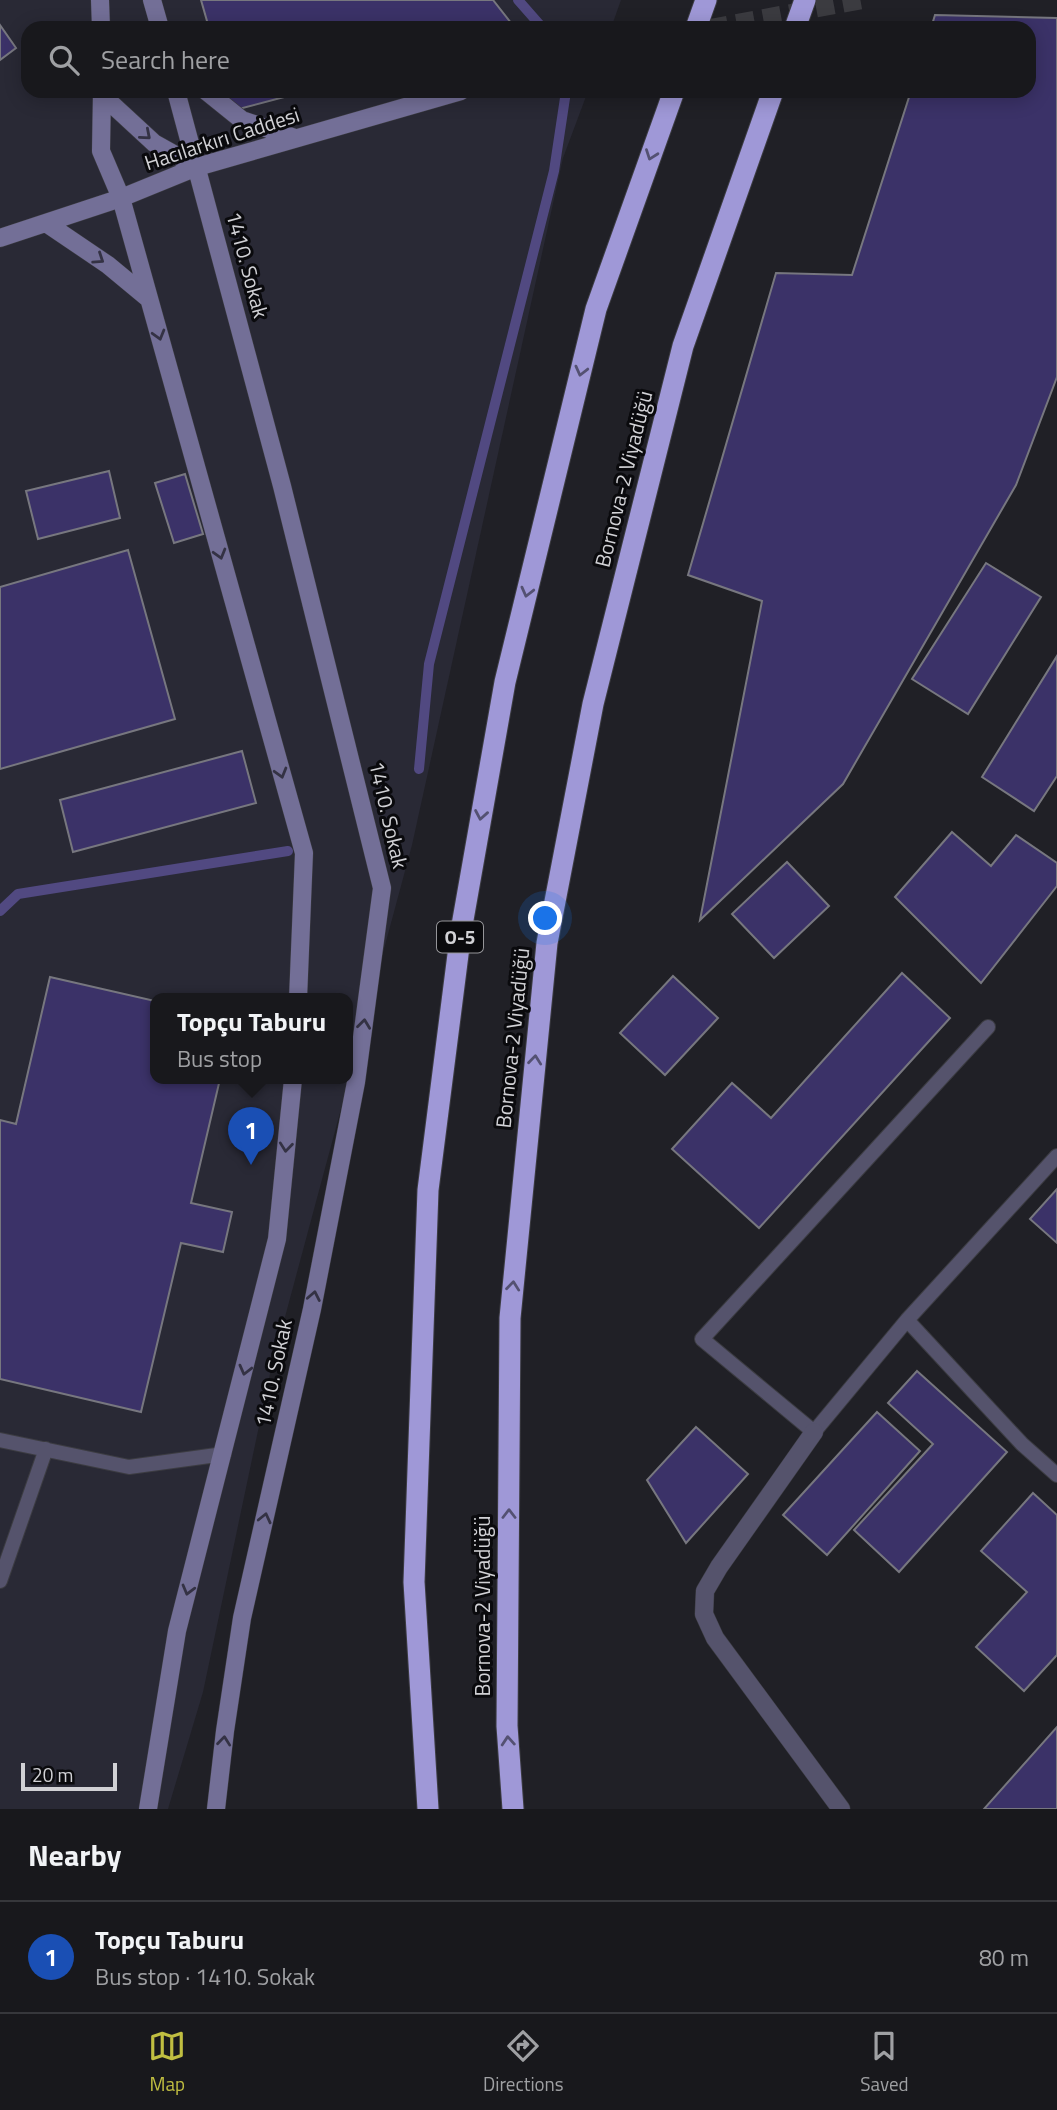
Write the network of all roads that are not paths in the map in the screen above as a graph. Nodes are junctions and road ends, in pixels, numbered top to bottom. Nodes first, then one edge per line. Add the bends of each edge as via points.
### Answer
1 (100, 0) edge
2 (152, 0) edge
3 (706, 0) edge
4 (805, 0) edge
5 (101, 21) edge
6 (158, 21) edge
7 (698, 21) edge
8 (798, 21) edge
9 (102, 98) edge
10 (107, 98) edge
11 (178, 98) edge
12 (215, 98) edge
13 (436, 98) edge
14 (671, 98) edge
15 (771, 98) edge
16 (295, 138) junction
17 (197, 167) junction
18 (121, 198) junction
19 (46, 223) junction
20 (0, 238) edge
21 (149, 299) junction
22 (298, 993) edge
23 (988, 1027) dead end
24 (292, 1084) edge
25 (1057, 1156) edge
26 (907, 1320) junction
27 (814, 1432) junction
28 (0, 1440) edge
29 (46, 1449) junction
30 (224, 1454) junction
31 (1057, 1475) edge
32 (0, 1581) edge
33 (148, 1809) edge
34 (216, 1809) edge
35 (428, 1809) edge
36 (513, 1809) edge
37 (841, 1809) edge

1 - 5 street
2 - 6 street
3 - 7 highway
4 - 8 highway, bridge
9 - 18 street via 101,152
10 -> 17 street via 154,143
11 - 17 street, 1410. Sokak
12 - 16 street via 242,120
13 - 16 street, Hacılarkırı Caddesi
14 -> 35 highway, O-5 via 596,309 505,682 461,930 428,1204 414,1582
36 -> 15 highway, Bornova-2 Viyadüğü via 507,1726 510,1318 547,943 593,704 683,346
16 - 17 street, Hacılarkırı Caddesi
17 - 18 street, Hacılarkırı Caddesi
34 -> 17 street, 1410. Sokak via 242,1618 312,1309 356,1082 382,888
18 - 19 street, Hacılarkırı Caddesi
18 - 21 street
19 - 20 street, Hacılarkırı Caddesi
19 -> 21 street
21 -> 22 street via 303,853
23 - 27 lane via 702,1339
24 -> 30 street, 1410. Sokak via 277,1239
25 - 26 lane
26 - 27 lane
26 - 31 lane via 1022,1444
27 - 37 street via 719,1567 705,1591 704,1614 715,1637
28 - 29 lane
29 - 30 lane via 129,1467
29 - 32 lane
30 -> 33 street, 1410. Sokak via 177,1631

